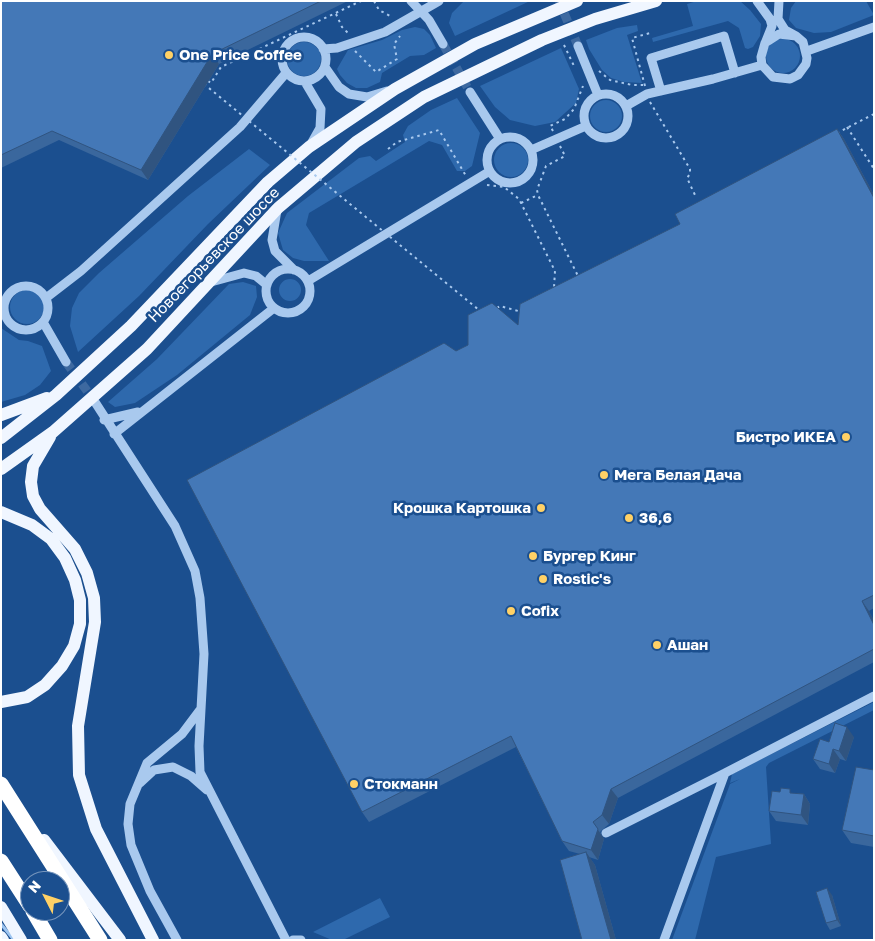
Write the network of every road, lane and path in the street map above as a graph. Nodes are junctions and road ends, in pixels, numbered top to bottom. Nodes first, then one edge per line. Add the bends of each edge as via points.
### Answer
1 (361, 1) edge
2 (411, 1) edge
3 (439, 1) edge
4 (577, 1) edge
5 (656, 1) edge
6 (758, 1) edge
7 (778, 1) edge
8 (421, 12) junction
9 (874, 27) edge
10 (650, 33) dead end
11 (796, 36) junction
12 (765, 43) junction
13 (443, 44) tunnel mouth
14 (564, 46) dead end
15 (578, 46) tunnel mouth
16 (323, 49) junction
17 (807, 51) junction
18 (762, 65) junction
19 (324, 67) junction
20 (286, 73) junction
21 (735, 73) junction
22 (590, 74) junction
23 (581, 78) junction
24 (199, 80) edge
25 (208, 81) dead end
26 (305, 82) junction
27 (644, 84) junction
28 (394, 89) junction
29 (661, 91) junction
30 (470, 92) tunnel mouth
31 (647, 94) junction
32 (598, 95) junction
33 (626, 106) junction
34 (874, 114) edge
35 (586, 126) junction
36 (848, 128) junction
37 (837, 133) edge
38 (556, 138) junction
39 (500, 140) junction
40 (309, 147) junction
41 (388, 149) dead end
42 (531, 150) junction
43 (874, 169) edge
44 (490, 170) junction
45 (463, 186) junction
46 (483, 186) dead end
47 (538, 195) junction
48 (695, 195) dead end
49 (521, 203) junction
50 (278, 208) junction
51 (294, 270) junction
52 (579, 278) edge
53 (308, 281) junction
54 (211, 282) junction
55 (267, 285) junction
56 (555, 291) edge
57 (46, 298) junction
58 (274, 308) junction
59 (493, 310) edge
60 (481, 312) edge
61 (523, 312) edge
62 (43, 322) junction
63 (66, 362) tunnel mouth
64 (56, 395) junction
65 (92, 399) tunnel mouth
66 (144, 409) junction
67 (1, 415) edge
68 (104, 420) junction
69 (21, 423) junction
70 (1, 429) edge
71 (53, 432) junction
72 (114, 434) junction
73 (1, 438) edge
74 (1, 469) edge
75 (1, 512) edge
76 (874, 696) edge
77 (1, 702) edge
78 (201, 710) junction
79 (725, 774) junction
80 (1, 784) edge
81 (135, 789) junction
82 (210, 792) junction
83 (606, 832) dead end
84 (1, 861) edge
85 (20, 890) edge
86 (3, 910) edge
87 (39, 921) edge
88 (21, 940) edge
89 (50, 940) edge
90 (100, 940) edge
91 (120, 940) edge
92 (155, 940) edge
93 (177, 940) edge
94 (286, 940) edge
95 (293, 940) edge
96 (301, 940) edge
97 (664, 940) edge

1 - 25 path via 222,67 211,83
2 - 8 street
3 - 8 street
4 - 28 main road, Новоегорьевское шоссе via 475,44
5 - 50 main road, Новоегорьевское шоссе via 595,19 542,40 424,97 356,142
6 - 12 street via 772,26
7 - 11 street via 778,19 785,30
8 - 13 street
8 - 16 street via 372,37
9 - 17 street
10 - 27 path via 632,38
11 - 12 street via 779,34
11 - 17 street
12 - 18 street
14 - 23 path
15 - 22 street
16 - 19 street
16 - 20 street via 310,38 294,40 282,53
17 - 18 street via 803,70 790,79 773,77
18 - 21 street
19 - 26 street via 320,74
19 - 28 street via 339,88 350,94 367,97
20 - 26 street
20 - 57 street via 240,127 81,271
21 - 29 street
21 - 29 street via 724,36 651,58
22 - 23 path
22 - 27 path via 599,71 610,80
22 - 32 street
23 - 38 path via 582,91 574,109 565,119 550,126
24 - 60 path, bridge
26 - 40 street via 321,109 320,128
27 - 31 path
28 - 40 main road, Новоегорьевское шоссе
29 - 31 street
30 - 39 street
31 - 33 street
31 - 48 path via 690,169 687,178
32 - 33 street via 614,95
32 - 35 street via 586,108
33 - 35 street via 628,121 619,134 604,138
34 - 36 path
35 - 38 street
36 - 37 path
36 - 43 path
38 - 42 street
38 - 47 path via 564,156 546,166
39 - 42 street via 518,138
39 - 44 street via 489,153 487,162
40 - 64 main road, Новоегорьевское шоссе via 268,182 131,326
41 - 45 path via 397,142 439,130 466,176 459,180
42 - 44 street via 532,168 520,182 502,182
44 - 45 street
45 - 53 street
46 - 49 path via 495,184 504,187
47 - 49 path
47 - 52 path
49 - 56 path via 555,272 552,285
50 - 51 street via 272,230 273,246
50 - 54 main road, Новоегорьевское шоссе
51 - 53 street
51 - 55 street via 278,272
53 - 58 street via 310,297 300,310 291,313
54 - 55 street via 244,273 256,276
54 - 71 main road, Новоегорьевское шоссе via 147,349
55 - 58 street via 266,293
57 - 62 street via 47,315
57 - 62 street via 34,287 18,287 6,299 4,307 10,324 18,328 36,328
58 - 66 street
59 - 61 path via 500,306
62 - 63 street
64 - 67 main road
64 - 69 main road, Новоегорьевское шоссе
65 - 68 street
66 - 68 street
66 - 72 street
68 - 72 street
69 - 70 main road
69 - 73 main road, Новоегорьевское шоссе
71 - 74 main road, Новоегорьевское шоссе
71 - 92 main road via 33,466 30,482 33,496 40,509 75,549 87,573 94,598 94,622 78,726 78,775 96,829
72 - 78 street via 175,526 194,571 200,598 204,654
75 - 77 main road via 32,525 51,539 68,565 80,600 80,624 74,646 62,666 45,685 26,697
76 - 79 street
78 - 81 street via 182,734 147,763
78 - 82 street via 200,772
79 - 83 street
79 - 97 street
80 - 90 highway
80 - 91 main road
81 - 82 street via 154,770 173,768 191,776
81 - 93 street via 128,824 131,844 150,891
82 - 94 street
84 - 85 highway
86 - 88 main road
87 - 89 highway
95 - 96 street

